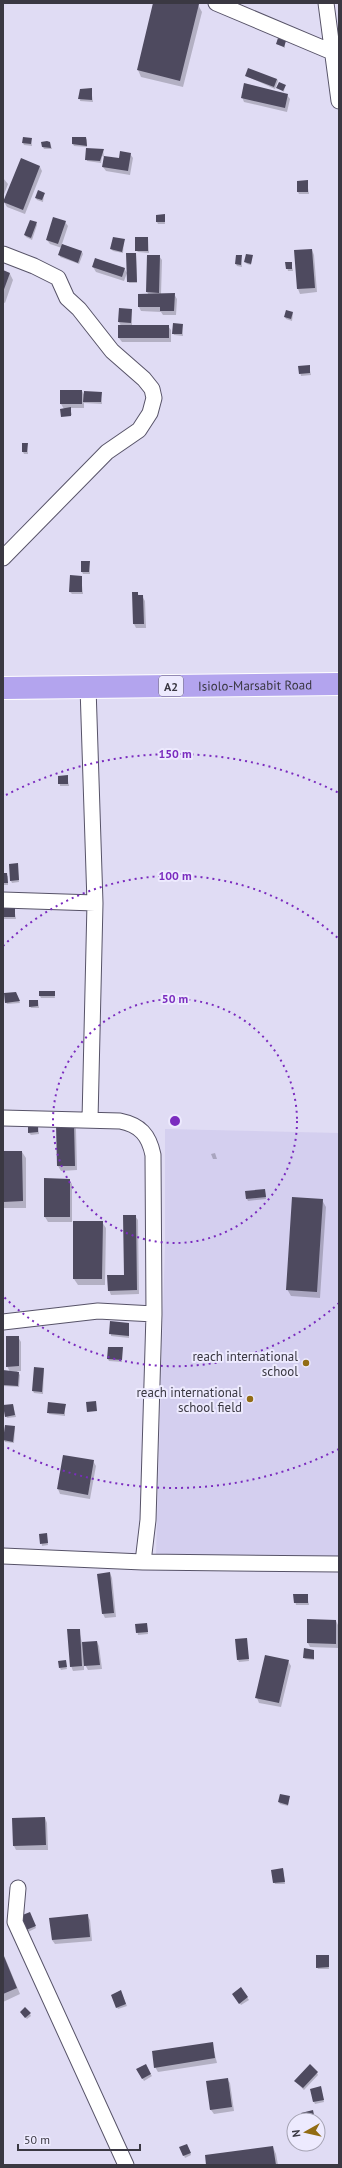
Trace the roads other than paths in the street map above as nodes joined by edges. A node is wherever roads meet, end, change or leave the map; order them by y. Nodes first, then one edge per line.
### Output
1 (216, 3) edge
2 (326, 3) edge
3 (332, 52) junction
4 (339, 101) edge
5 (3, 254) edge
6 (3, 558) edge
7 (339, 670) edge
8 (301, 684) junction
9 (339, 684) edge
10 (3, 688) edge
11 (88, 688) junction
12 (3, 900) edge
13 (95, 903) junction
14 (3, 1118) edge
15 (90, 1120) junction
16 (154, 1314) junction
17 (3, 1322) edge
18 (3, 1556) edge
19 (143, 1562) junction
20 (339, 1564) edge
21 (18, 1888) dead end
22 (126, 2165) edge

1 - 3 street
2 - 3 street
3 - 4 street
5 - 6 street
7 - 8 highway
8 - 9 highway, Isiolo-Marsabit Road / A2
8 - 11 highway, Isiolo-Marsabit Road / A2
10 - 11 highway, Isiolo-Marsabit Road / A2
11 - 13 street
12 - 13 street
13 - 15 street
14 - 15 street
15 - 16 street
16 - 17 street
16 - 19 street
18 - 19 street
19 - 20 street
21 - 22 street

